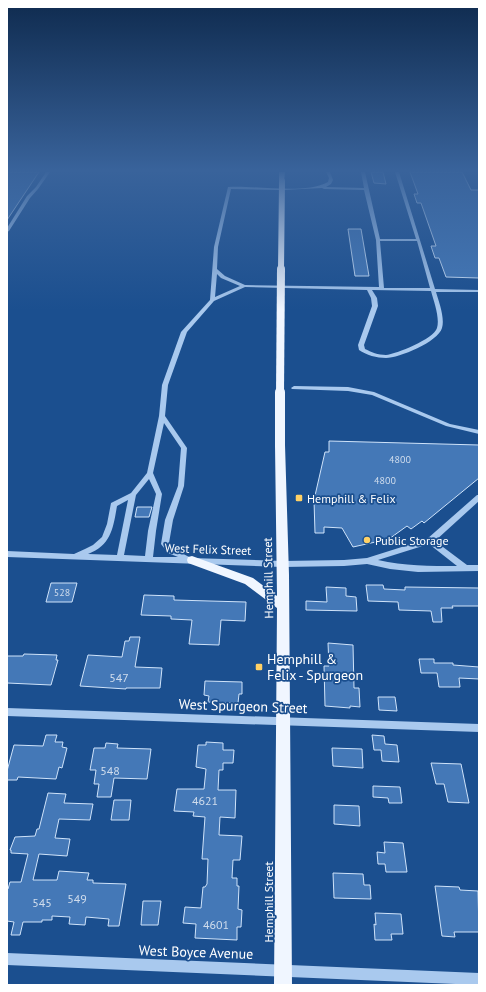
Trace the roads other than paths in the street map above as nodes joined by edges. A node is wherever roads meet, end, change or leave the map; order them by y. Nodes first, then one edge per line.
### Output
1 (15, 218) edge
2 (222, 218) edge
3 (282, 218) edge
4 (373, 218) edge
5 (411, 218) edge
6 (7, 231) edge
7 (378, 240) junction
8 (418, 240) junction
9 (215, 268) junction
10 (244, 286) junction
11 (370, 289) junction
12 (382, 289) junction
13 (433, 290) junction
14 (479, 291) edge
15 (212, 300) junction
16 (294, 388) dead end
17 (162, 416) junction
18 (479, 432) edge
19 (150, 473) junction
20 (133, 495) junction
21 (479, 497) edge
22 (430, 541) junction
23 (7, 554) edge
24 (73, 556) junction
25 (120, 558) junction
26 (149, 558) junction
27 (192, 560) junction
28 (367, 561) junction
29 (283, 564) junction
30 (464, 567) junction
31 (479, 568) edge
32 (283, 606) junction
33 (7, 712) edge
34 (283, 721) junction
35 (479, 728) edge
36 (7, 959) edge
37 (283, 970) junction
38 (479, 979) edge
39 (283, 985) edge

1 - 6 street
2 - 9 street
3 - 29 main road, Hemphill Street, bridge
4 - 7 street
5 - 8 street
7 - 8 street
7 - 12 street
8 - 13 street
9 - 10 street
9 - 15 street
10 - 11 street
10 - 15 street
11 - 12 street
11 - 13 street
12 - 13 street
13 - 14 street
15 - 17 street
16 - 18 street
17 - 19 street
17 - 27 street
19 - 20 street
19 - 26 street
20 - 24 street
20 - 25 street
21 - 22 street
22 - 28 street
22 - 30 street
23 - 24 street, West Felix Street
24 - 25 street, West Felix Street
25 - 26 street, West Felix Street
26 - 27 street, West Felix Street
27 - 29 street, West Felix Street
27 - 32 main road
28 - 29 street, West Felix Street
28 - 30 street, West Felix Street
29 - 32 main road, Hemphill Street
30 - 31 street, West Felix Street
32 - 34 main road, Hemphill Street
33 - 34 street, West Spurgeon Street
34 - 35 street, West Spurgeon Street
34 - 37 main road, Hemphill Street
36 - 37 street, West Boyce Avenue
37 - 38 street, West Boyce Avenue
37 - 39 main road, Hemphill Street

